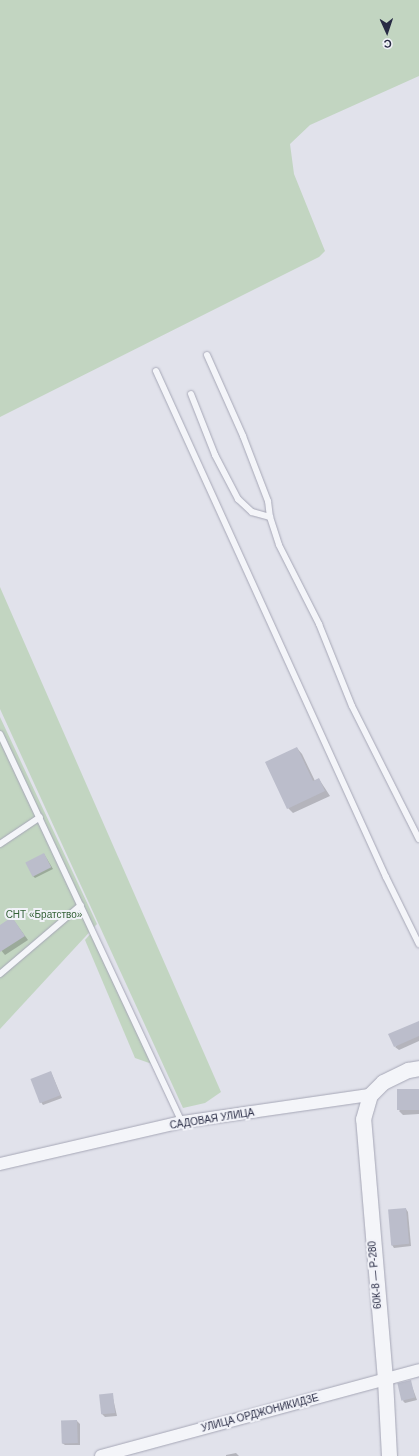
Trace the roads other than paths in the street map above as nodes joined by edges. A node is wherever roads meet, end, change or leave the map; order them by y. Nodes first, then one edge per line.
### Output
1 (207, 356) dead end
2 (156, 371) dead end
3 (191, 394) dead end
4 (270, 517) junction
5 (0, 734) edge
6 (40, 817) junction
7 (419, 839) edge
8 (0, 844) edge
9 (82, 905) junction
10 (419, 944) edge
11 (0, 974) edge
12 (419, 1068) edge
13 (370, 1095) junction
14 (182, 1122) junction
15 (0, 1164) edge
16 (419, 1370) edge
17 (385, 1379) junction
18 (101, 1456) edge
19 (389, 1456) edge

1 - 4 lane
2 - 10 lane
3 - 4 lane
4 - 7 lane
5 - 6 lane
6 - 8 lane
6 - 9 lane
9 - 11 lane
9 - 14 lane
12 - 13 street
13 - 14 street, САДОВАЯ УЛИЦА
13 - 17 street, 60К-8 — Р-280
14 - 15 street, САДОВАЯ УЛИЦА
16 - 17 street, УЛИЦА ОРДЖОНИКИДЗЕ
17 - 18 street, УЛИЦА ОРДЖОНИКИДЗЕ
17 - 19 street, 60К-8 — Р-280

